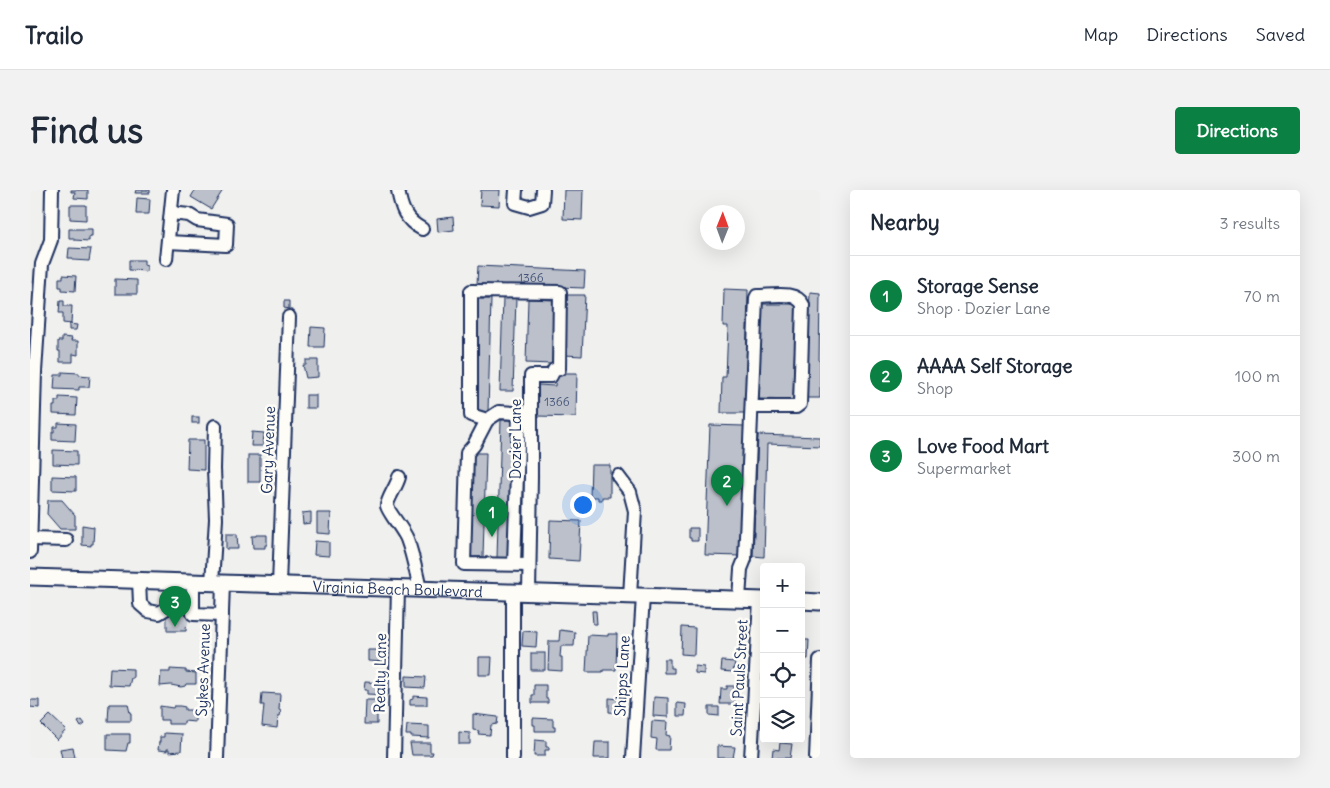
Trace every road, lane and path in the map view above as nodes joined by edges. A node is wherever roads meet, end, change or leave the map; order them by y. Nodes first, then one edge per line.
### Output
1 (52, 190) edge
2 (173, 190) edge
3 (398, 190) edge
4 (543, 190) edge
5 (515, 196) edge
6 (171, 213) junction
7 (422, 229) dead end
8 (168, 242) junction
9 (166, 259) dead end
10 (288, 317) dead end
11 (33, 372) edge
12 (752, 407) junction
13 (525, 414) junction
14 (487, 420) junction
15 (215, 426) dead end
16 (618, 476) dead end
17 (399, 477) dead end
18 (30, 539) edge
19 (66, 540) dead end
20 (30, 552) edge
21 (514, 564) junction
22 (530, 565) junction
23 (30, 577) edge
24 (139, 580) junction
25 (193, 582) junction
26 (217, 583) junction
27 (279, 585) junction
28 (398, 588) junction
29 (420, 589) junction
30 (513, 592) junction
31 (529, 593) junction
32 (637, 596) junction
33 (739, 599) junction
34 (760, 600) edge
35 (805, 601) edge
36 (820, 602) edge
37 (761, 608) edge
38 (164, 613) tunnel mouth
39 (222, 615) junction
40 (820, 660) edge
41 (216, 758) edge
42 (394, 758) edge
43 (512, 758) edge
44 (633, 758) edge
45 (751, 758) edge
46 (816, 758) edge

1 - 11 street
2 - 6 street
3 - 7 street
4 - 5 street
6 - 8 street
6 - 8 street
8 - 9 street
10 - 27 street, Gary Avenue
11 - 18 street
12 - 12 street
12 - 33 street
13 - 14 street
13 - 14 street, Dozier Lane
13 - 21 street
13 - 22 street, Dozier Lane
14 - 21 street
15 - 26 street, Sykes Avenue
16 - 32 street, Shipps Lane
17 - 29 street
18 - 19 street
18 - 20 street
21 - 22 street
22 - 31 street, Dozier Lane
23 - 24 main road, Virginia Beach Boulevard
24 - 25 main road, Virginia Beach Boulevard
24 - 38 street
25 - 26 main road, Virginia Beach Boulevard
25 - 39 street
26 - 27 main road, Virginia Beach Boulevard
26 - 39 street, Sykes Avenue
27 - 28 main road, Virginia Beach Boulevard
28 - 29 main road, Virginia Beach Boulevard
28 - 42 street, Realty Lane
29 - 30 main road, Virginia Beach Boulevard
30 - 31 main road, Virginia Beach Boulevard
30 - 43 street
31 - 32 main road, Virginia Beach Boulevard
32 - 33 main road, Virginia Beach Boulevard
32 - 44 street, Shipps Lane
33 - 34 main road, Virginia Beach Boulevard
35 - 36 main road
37 - 45 street, Saint Pauls Street
39 - 41 street, Sykes Avenue
40 - 46 street

